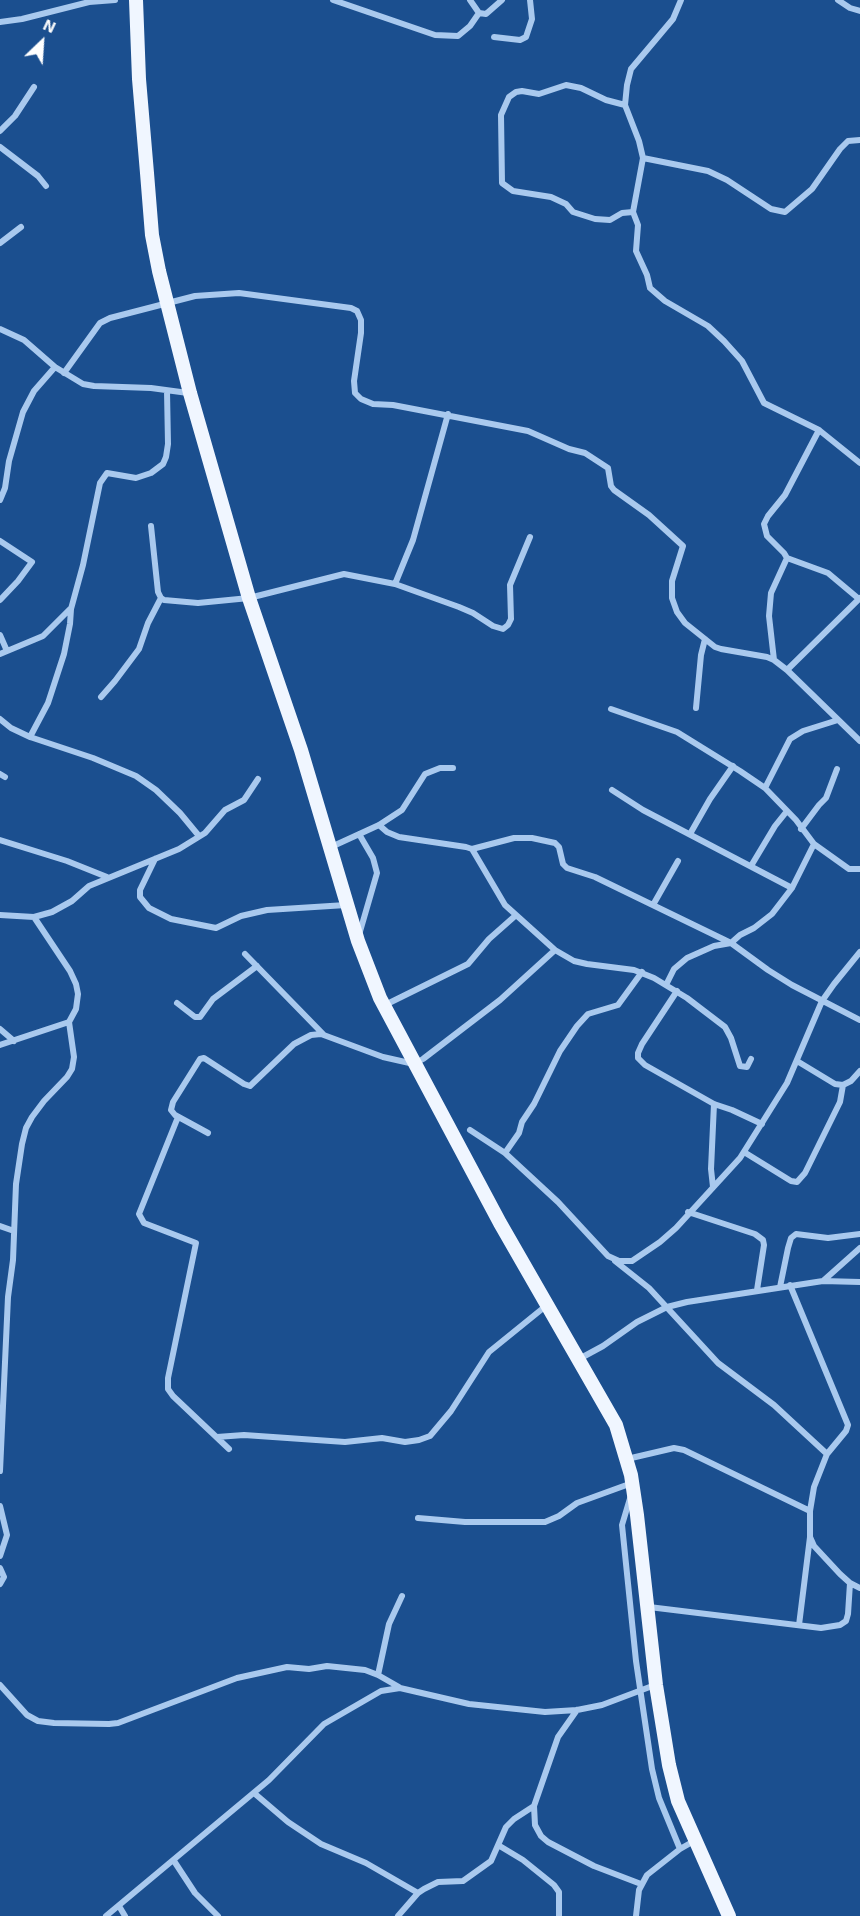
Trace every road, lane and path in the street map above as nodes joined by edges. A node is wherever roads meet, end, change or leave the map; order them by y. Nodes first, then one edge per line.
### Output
1 (114, 0) edge
2 (136, 0) edge
3 (333, 0) edge
4 (470, 0) edge
5 (502, 0) edge
6 (530, 0) edge
7 (681, 0) edge
8 (838, 0) edge
9 (860, 11) edge
10 (478, 13) junction
11 (0, 22) edge
12 (494, 37) dead end
13 (34, 87) dead end
14 (626, 105) junction
15 (0, 131) edge
16 (860, 140) edge
17 (0, 147) edge
18 (643, 158) junction
19 (46, 186) dead end
20 (633, 212) junction
21 (21, 226) dead end
22 (0, 243) edge
23 (166, 305) junction
24 (0, 329) edge
25 (55, 367) junction
26 (64, 373) junction
27 (167, 391) junction
28 (190, 393) junction
29 (448, 414) junction
30 (819, 430) junction
31 (860, 463) edge
32 (0, 501) edge
33 (151, 526) dead end
34 (530, 537) dead end
35 (0, 540) edge
36 (787, 558) junction
37 (395, 584) junction
38 (161, 598) junction
39 (249, 598) junction
40 (860, 598) edge
41 (0, 600) edge
42 (71, 609) junction
43 (0, 635) edge
44 (705, 639) junction
45 (7, 651) junction
46 (0, 654) edge
47 (774, 660) junction
48 (787, 670) junction
49 (100, 697) dead end
50 (696, 708) dead end
51 (611, 709) dead end
52 (0, 719) edge
53 (838, 720) junction
54 (30, 737) junction
55 (860, 741) edge
56 (733, 766) junction
57 (453, 768) dead end
58 (837, 769) dead end
59 (258, 779) dead end
60 (765, 789) junction
61 (612, 790) dead end
62 (787, 811) junction
63 (379, 825) junction
64 (801, 829) junction
65 (359, 834) junction
66 (690, 834) junction
67 (199, 836) junction
68 (0, 840) edge
69 (814, 844) junction
70 (331, 847) junction
71 (472, 849) junction
72 (156, 858) junction
73 (678, 861) dead end
74 (751, 866) junction
75 (860, 869) edge
76 (107, 877) junction
77 (792, 888) junction
78 (347, 905) junction
79 (653, 905) junction
80 (0, 915) edge
81 (515, 915) junction
82 (34, 917) junction
83 (358, 941) junction
84 (731, 943) junction
85 (555, 950) junction
86 (860, 952) edge
87 (245, 954) dead end
88 (257, 966) junction
89 (642, 972) junction
90 (666, 985) junction
91 (677, 991) junction
92 (822, 1001) junction
93 (177, 1003) dead end
94 (384, 1006) junction
95 (860, 1020) edge
96 (69, 1022) junction
97 (0, 1029) edge
98 (325, 1035) junction
99 (14, 1041) junction
100 (0, 1045) edge
101 (751, 1059) dead end
102 (797, 1061) junction
103 (414, 1064) junction
104 (860, 1071) edge
105 (843, 1085) junction
106 (714, 1104) junction
107 (178, 1117) junction
108 (762, 1124) junction
109 (470, 1130) dead end
110 (208, 1133) dead end
111 (744, 1152) junction
112 (505, 1153) junction
113 (713, 1187) junction
114 (688, 1212) junction
115 (0, 1226) edge
116 (14, 1231) junction
117 (860, 1234) edge
118 (860, 1248) edge
119 (612, 1259) junction
120 (823, 1281) junction
121 (860, 1282) edge
122 (790, 1286) junction
123 (780, 1287) junction
124 (757, 1290) junction
125 (547, 1305) junction
126 (667, 1307) junction
127 (579, 1359) junction
128 (217, 1437) junction
129 (229, 1449) dead end
130 (827, 1454) junction
131 (627, 1459) junction
132 (0, 1471) edge
133 (632, 1486) junction
134 (0, 1506) edge
135 (810, 1510) junction
136 (418, 1518) dead end
137 (810, 1537) junction
138 (0, 1556) edge
139 (0, 1568) edge
140 (850, 1583) junction
141 (0, 1584) edge
142 (860, 1588) edge
143 (402, 1596) dead end
144 (648, 1607) junction
145 (799, 1625) junction
146 (378, 1675) junction
147 (0, 1685) edge
148 (656, 1685) junction
149 (400, 1688) junction
150 (640, 1691) junction
151 (577, 1710) junction
152 (254, 1793) junction
153 (534, 1806) junction
154 (695, 1841) junction
155 (498, 1845) junction
156 (680, 1849) junction
157 (174, 1861) junction
158 (641, 1884) junction
159 (418, 1893) junction
160 (119, 1906) junction
161 (106, 1916) edge
162 (125, 1916) edge
163 (218, 1916) edge
164 (398, 1916) edge
165 (559, 1916) edge
166 (636, 1916) edge
167 (729, 1916) edge

1 - 11 street
2 - 23 main road
3 - 10 street
4 - 10 street
5 - 10 street
6 - 12 street
7 - 14 street
8 - 9 street
13 - 15 street
14 - 18 street
14 - 20 street
16 - 18 street
17 - 19 street
18 - 20 street
20 - 30 street
21 - 22 street
23 - 26 street
23 - 28 main road
23 - 29 street
24 - 25 street
25 - 26 street
25 - 32 street
26 - 27 street
27 - 28 street
27 - 42 street
28 - 39 main road
29 - 37 street
29 - 44 street
30 - 31 street
30 - 36 street
33 - 38 street
34 - 37 street
35 - 41 street
36 - 40 street
36 - 47 street
37 - 39 street
38 - 39 street
38 - 49 street
39 - 70 main road
40 - 48 street
42 - 45 street
42 - 54 street
43 - 45 street
44 - 47 street
44 - 50 street
45 - 46 street
47 - 48 street
48 - 53 street
51 - 56 street
52 - 54 street
53 - 55 street
53 - 60 street
54 - 67 street
56 - 60 street
56 - 66 street
57 - 63 street
58 - 64 street
59 - 67 street
60 - 62 street
61 - 66 street
62 - 64 street
62 - 74 street
63 - 65 street
63 - 71 street
64 - 69 street
65 - 70 street
65 - 83 street
66 - 74 street
67 - 72 street
68 - 76 street
69 - 75 street
69 - 77 street
70 - 78 main road
71 - 79 street
71 - 81 street
72 - 76 street
72 - 78 street
73 - 79 street
74 - 77 street
76 - 82 street
77 - 84 street
78 - 83 main road
79 - 84 street
80 - 82 street
81 - 85 street
81 - 94 street
82 - 96 street
83 - 94 main road
84 - 90 street
84 - 92 street
85 - 89 street
85 - 103 street
86 - 92 street
87 - 88 street
88 - 93 street
88 - 98 street
89 - 90 street
89 - 112 street
90 - 91 street
91 - 101 street
91 - 106 street
92 - 95 street
92 - 102 street
94 - 103 main road
96 - 99 street
96 - 116 street
97 - 99 street
98 - 103 street
98 - 107 street
99 - 100 street
102 - 105 street
102 - 108 street
103 - 125 main road
104 - 105 street
105 - 111 street
106 - 108 street
106 - 113 street
107 - 110 street
107 - 128 street
108 - 111 street
109 - 112 street
111 - 113 street
112 - 119 street
113 - 114 street
114 - 119 street
114 - 124 street
115 - 116 street
116 - 132 street
117 - 123 street
118 - 120 street
119 - 126 street
120 - 121 street
120 - 122 street
122 - 123 street
122 - 130 street
123 - 124 street
124 - 126 street
125 - 127 main road
125 - 128 street
126 - 127 street
126 - 130 street
127 - 131 main road
128 - 129 street
130 - 135 street
131 - 133 main road
131 - 135 street
133 - 136 street
133 - 144 main road
133 - 150 street
134 - 138 street
135 - 137 street
137 - 140 street
137 - 145 street
139 - 141 street
140 - 142 street
140 - 145 street
143 - 146 street
144 - 145 street
144 - 148 main road
146 - 147 street
146 - 149 street
148 - 150 street
148 - 154 main road
149 - 151 street
149 - 152 street
150 - 151 street
150 - 156 street
151 - 153 street
152 - 157 street
152 - 159 street
153 - 155 street
153 - 158 street
154 - 156 street
154 - 167 main road
155 - 159 street
155 - 165 street
156 - 158 street
157 - 160 street
157 - 163 street
158 - 166 street
159 - 164 street
160 - 161 street
160 - 162 street

